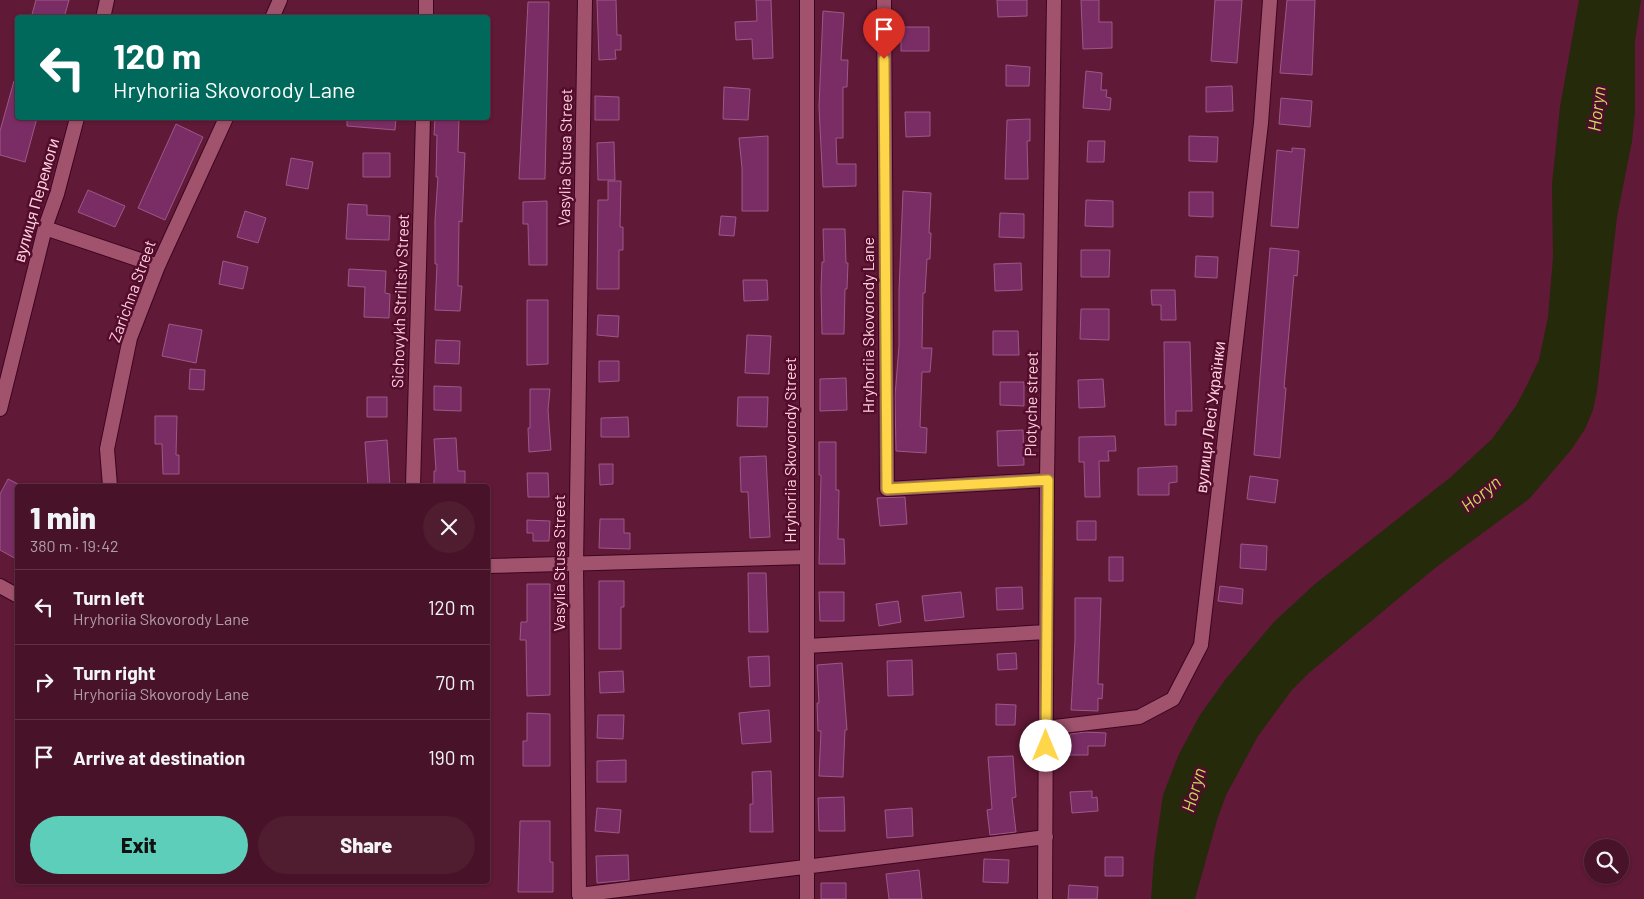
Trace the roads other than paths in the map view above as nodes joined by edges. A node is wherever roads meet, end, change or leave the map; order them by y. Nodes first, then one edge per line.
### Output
1 (108, 0) edge
2 (280, 0) edge
3 (426, 0) edge
4 (585, 0) edge
5 (807, 0) edge
6 (884, 0) edge
7 (1054, 0) edge
8 (1270, 0) edge
9 (104, 15) edge
10 (273, 15) edge
11 (426, 15) edge
12 (76, 120) edge
13 (225, 120) edge
14 (423, 120) edge
15 (45, 228) junction
16 (158, 266) junction
17 (0, 408) edge
18 (1048, 480) junction
19 (110, 484) edge
20 (413, 484) edge
21 (807, 558) junction
22 (576, 564) junction
23 (490, 566) edge
24 (0, 586) edge
25 (15, 594) edge
26 (1046, 632) junction
27 (807, 646) junction
28 (1046, 728) junction
29 (1046, 837) junction
30 (807, 867) junction
31 (641, 893) edge
32 (807, 899) edge
33 (1045, 899) edge

1 - 9 street
2 - 10 street
3 - 11 street
4 - 22 street, Vasylia Stusa Street
5 - 21 street, Hryhoriia Skovorody Street
6 - 18 street, Hryhoriia Skovorody Lane
7 - 18 street, Plotyche street
8 - 28 street, вулиця Лесі Українки
12 - 15 street, вулиця Перемоги
13 - 16 street, Zarichna Street
14 - 20 street, Sichovykh Striltsiv Street
15 - 16 street
15 - 17 street, вулиця Перемоги
16 - 19 street, Zarichna Street
18 - 26 street, Plotyche street
21 - 22 street
21 - 27 street, Hryhoriia Skovorody Street
22 - 23 street
22 - 31 street, Vasylia Stusa Street
24 - 25 street
26 - 27 street
26 - 28 street, Plotyche street
27 - 30 street, Hryhoriia Skovorody Street
28 - 29 street, Plotyche street
29 - 30 street, Vasylia Stusa Street
29 - 33 street, Plotyche street
30 - 31 street, Vasylia Stusa Street
30 - 32 street, Hryhoriia Skovorody Street

